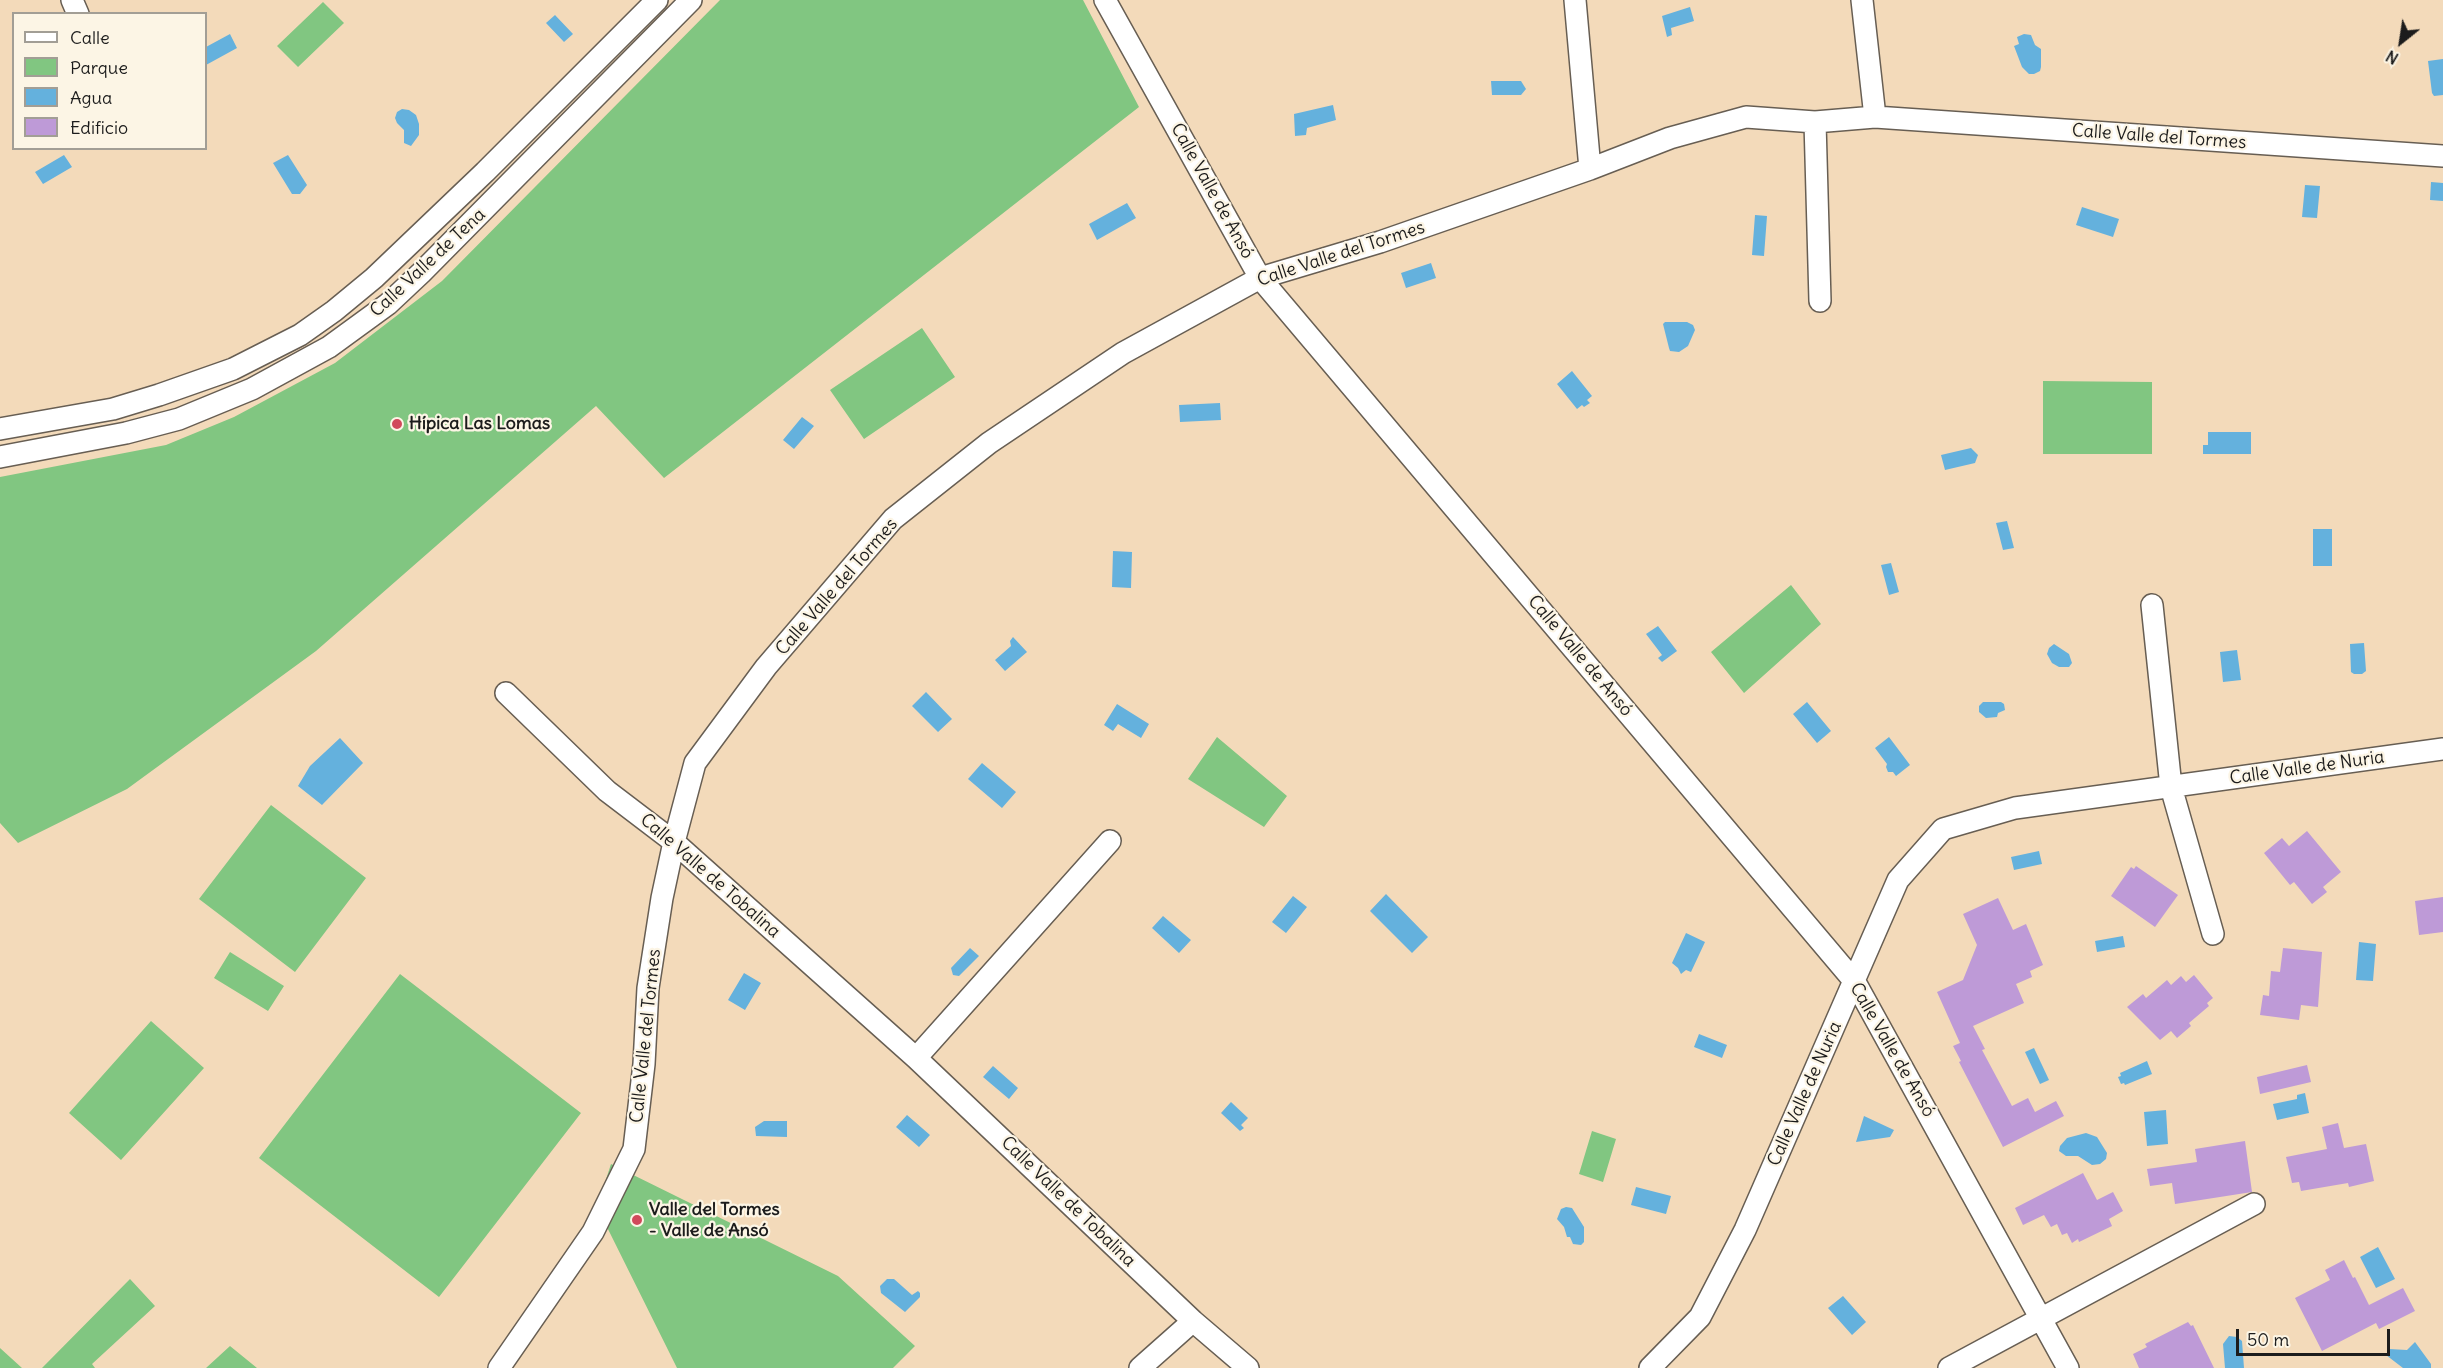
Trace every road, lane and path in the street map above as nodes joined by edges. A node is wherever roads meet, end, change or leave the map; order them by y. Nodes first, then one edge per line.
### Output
1 (657, 0) edge
2 (691, 0) edge
3 (1104, 0) edge
4 (1575, 0) edge
5 (1862, 0) edge
6 (1875, 117) junction
7 (1815, 122) junction
8 (2443, 156) edge
9 (1590, 169) junction
10 (1260, 278) junction
11 (1820, 301) dead end
12 (0, 429) edge
13 (0, 457) edge
14 (2152, 605) dead end
15 (506, 693) dead end
16 (2443, 749) edge
17 (2171, 787) junction
18 (1110, 841) dead end
19 (674, 842) junction
20 (2213, 934) dead end
21 (1855, 982) junction
22 (916, 1058) junction
23 (2254, 1204) dead end
24 (2043, 1320) junction
25 (1193, 1321) junction
26 (499, 1368) edge
27 (1140, 1368) edge
28 (1248, 1368) edge
29 (1650, 1368) edge
30 (1950, 1368) edge
31 (2068, 1368) edge

1 - 12 street, Calle Valle de Tena
2 - 13 street, Calle Valle de Tena
3 - 10 street, Calle Valle de Ansó
4 - 9 street
5 - 6 street
6 - 7 street, Calle Valle del Tormes
6 - 8 street, Calle Valle del Tormes
7 - 9 street, Calle Valle del Tormes
7 - 11 street
9 - 10 street, Calle Valle del Tormes
10 - 19 street, Calle Valle del Tormes
10 - 21 street, Calle Valle de Ansó
14 - 17 street
15 - 19 street, Calle Valle de Tobalina
16 - 17 street, Calle Valle de Nuria
17 - 20 street
17 - 21 street, Calle Valle de Nuria
18 - 22 street
19 - 22 street, Calle Valle de Tobalina
19 - 26 street, Calle Valle del Tormes
21 - 24 street, Calle Valle de Ansó
21 - 29 street, Calle Valle de Nuria
22 - 25 street, Calle Valle de Tobalina
23 - 24 street
24 - 30 street
24 - 31 street, Calle Valle de Ansó
25 - 27 street
25 - 28 street, Calle Valle de Tobalina

